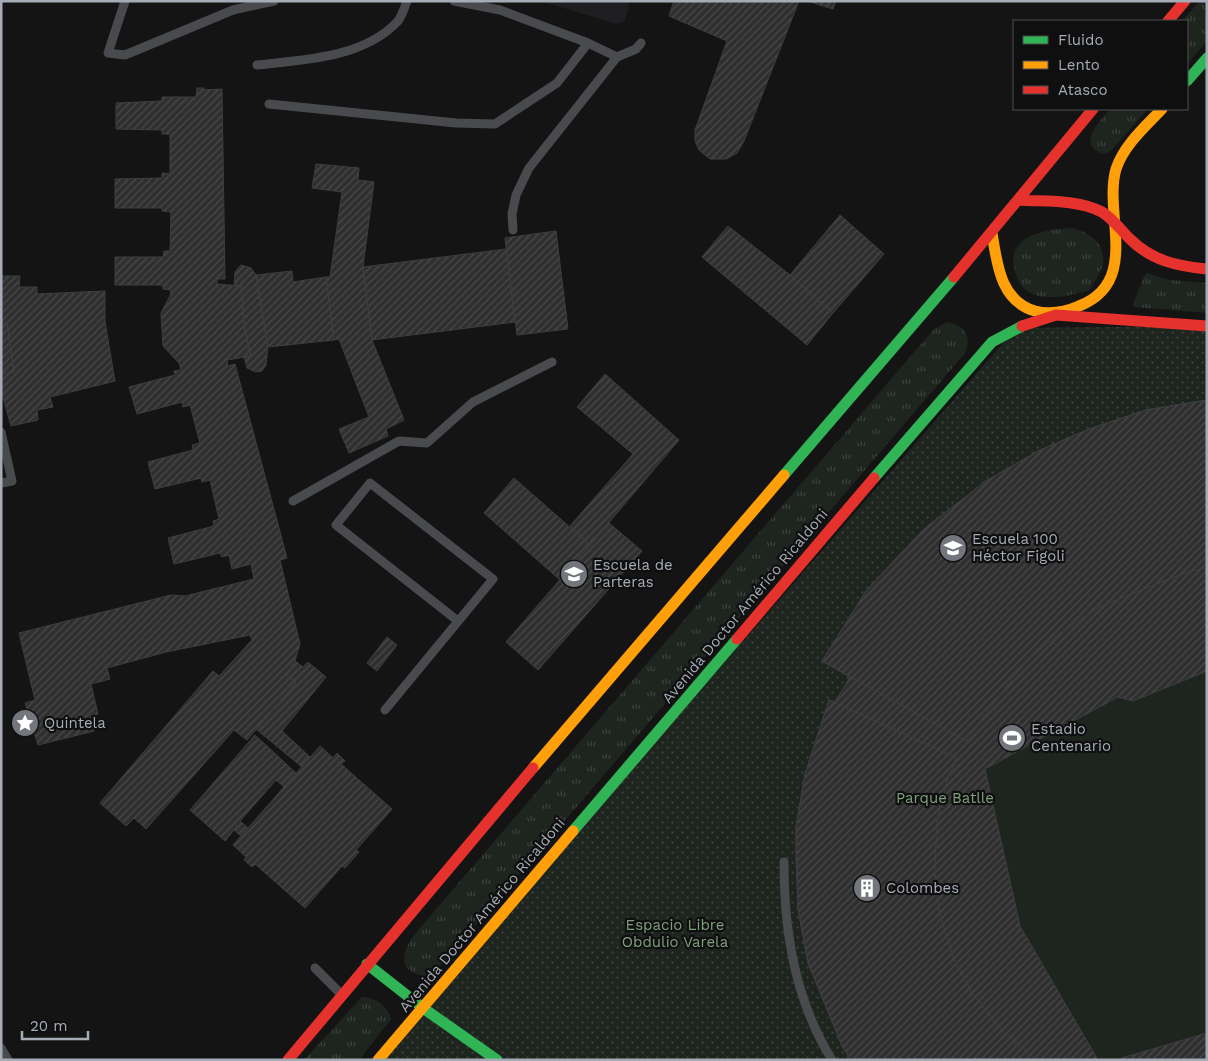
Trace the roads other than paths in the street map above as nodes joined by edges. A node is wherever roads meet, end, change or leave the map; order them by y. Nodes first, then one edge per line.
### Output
1 (125, 1) edge
2 (274, 1) edge
3 (407, 1) edge
4 (454, 1) edge
5 (1185, 1) edge
6 (1169, 20) edge
7 (588, 43) junction
8 (641, 43) dead end
9 (617, 57) junction
10 (1207, 58) edge
11 (257, 65) dead end
12 (1188, 80) edge
13 (269, 104) dead end
14 (1092, 110) edge
15 (1161, 110) edge
16 (1018, 200) junction
17 (1118, 224) junction
18 (513, 230) dead end
19 (992, 233) junction
20 (1207, 269) edge
21 (1056, 315) junction
22 (1207, 326) edge
23 (552, 362) dead end
24 (1, 432) edge
25 (1, 483) edge
26 (293, 501) dead end
27 (458, 621) junction
28 (385, 710) dead end
29 (784, 862) dead end
30 (367, 964) junction
31 (315, 968) dead end
32 (342, 995) junction
33 (423, 1008) junction
34 (1, 1048) edge
35 (830, 1059) edge
36 (8, 1060) edge
37 (288, 1060) edge
38 (378, 1060) edge
39 (497, 1060) edge

1 - 2 lane
3 - 11 lane
4 - 7 lane
5 - 6 street
7 - 9 lane
7 - 13 lane
8 - 9 lane
9 - 18 lane
10 - 12 street
14 - 16 street
15 - 17 street
16 - 17 street
16 - 19 street
17 - 20 street
17 - 21 street
19 - 21 street
19 - 30 street
21 - 22 street, Avenida Doctor Américo Ricaldoni
21 - 33 street, Avenida Doctor Américo Ricaldoni
23 - 26 lane
24 - 25 lane
27 - 27 lane
27 - 28 lane
29 - 35 lane
30 - 32 street
30 - 33 street
31 - 32 lane
32 - 37 street
33 - 38 street, Avenida Doctor Américo Ricaldoni
33 - 39 street
34 - 36 lane

